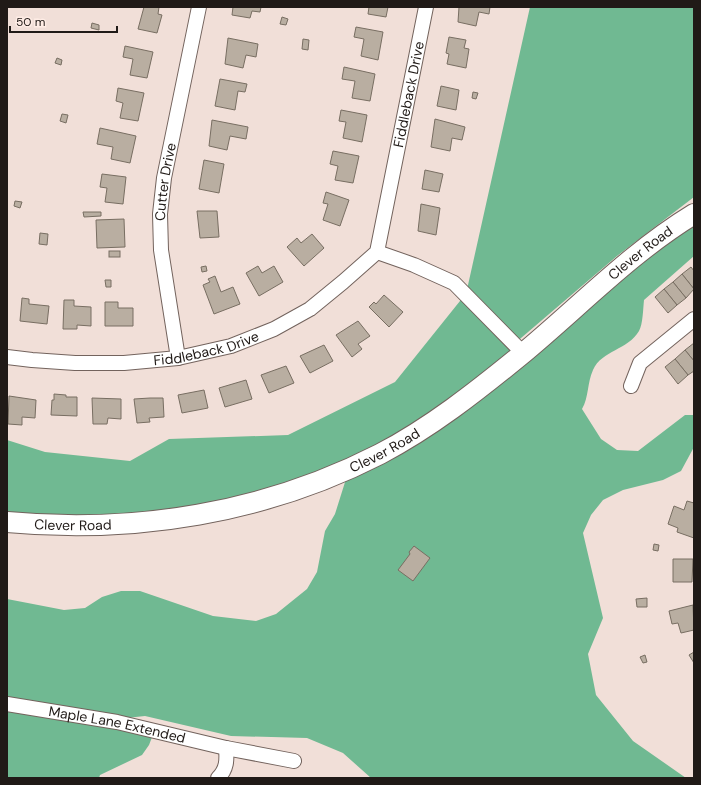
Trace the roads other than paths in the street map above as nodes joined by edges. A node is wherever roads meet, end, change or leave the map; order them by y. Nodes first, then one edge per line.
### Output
1 (199, 7) edge
2 (426, 7) edge
3 (694, 214) edge
4 (377, 252) junction
5 (694, 319) edge
6 (522, 353) junction
7 (7, 357) edge
8 (178, 358) junction
9 (632, 386) dead end
10 (7, 522) edge
11 (7, 704) edge
12 (226, 748) junction
13 (294, 762) dead end
14 (218, 778) edge

1 - 8 street, Cutter Drive
2 - 4 street, Fiddleback Drive
3 - 6 street, Clever Road
4 - 6 street
4 - 8 street, Fiddleback Drive
5 - 9 street
6 - 10 street, Clever Road
7 - 8 street, Fiddleback Drive
11 - 12 street, Maple Lane Extended
12 - 13 street, Maple Lane Extended
12 - 14 street

